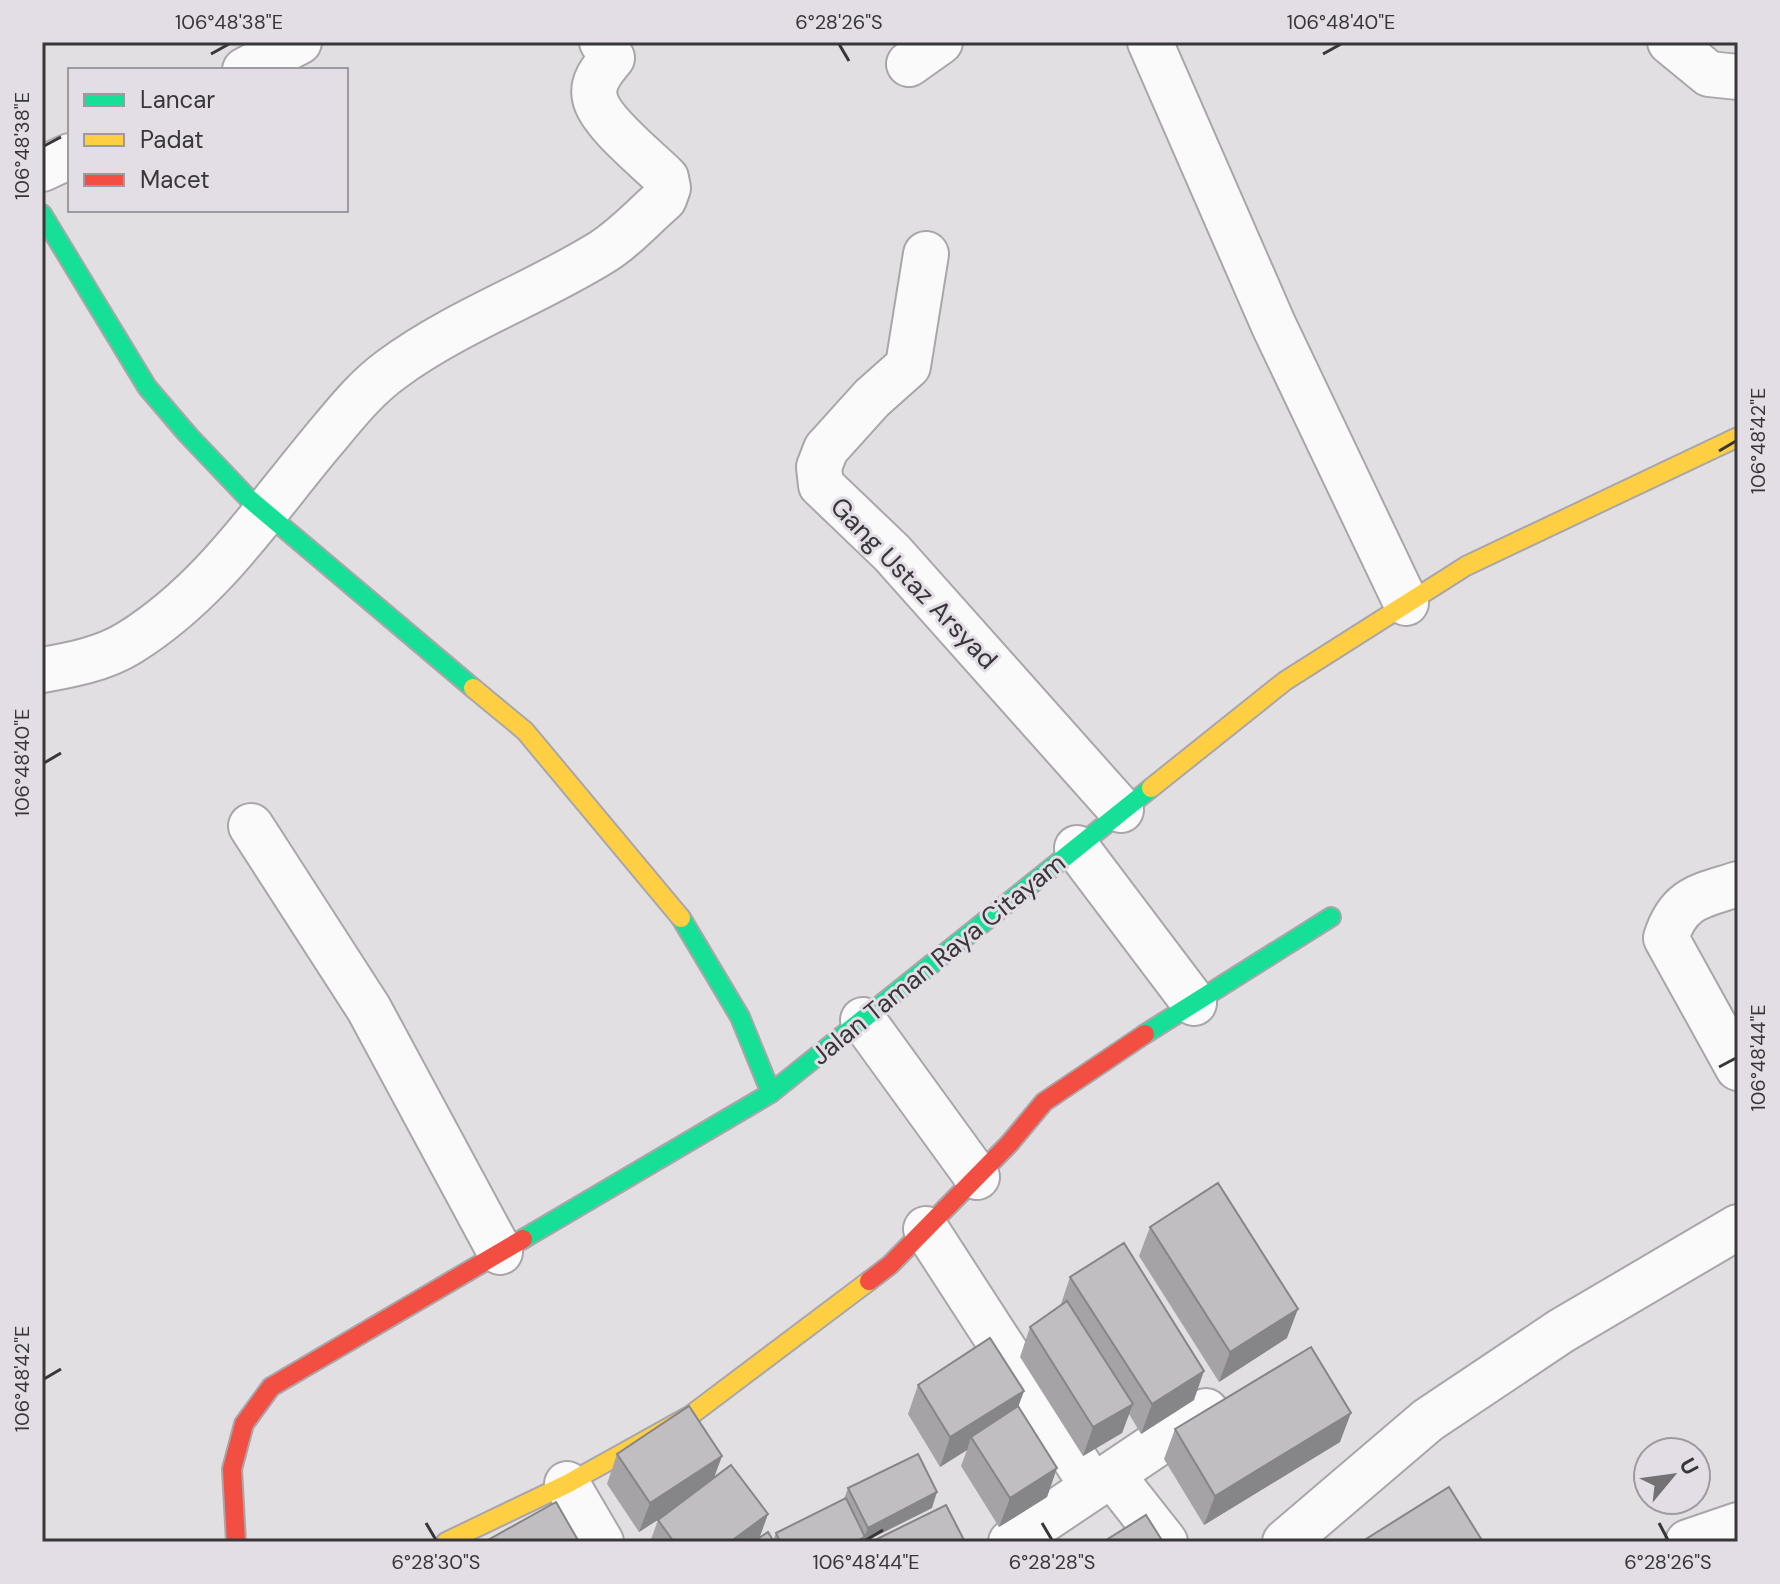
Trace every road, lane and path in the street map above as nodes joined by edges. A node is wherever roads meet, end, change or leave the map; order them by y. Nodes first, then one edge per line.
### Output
1 (299, 42) edge
2 (602, 42) edge
3 (1150, 42) edge
4 (1670, 42) edge
5 (249, 68) edge
6 (1738, 77) edge
7 (68, 157) edge
8 (42, 169) edge
9 (42, 214) edge
10 (926, 254) dead end
11 (1738, 437) edge
12 (264, 512) junction
13 (1406, 603) junction
14 (42, 670) edge
15 (1121, 810) junction
16 (251, 826) dead end
17 (1077, 848) junction
18 (1738, 884) edge
19 (1331, 917) dead end
20 (1194, 1003) junction
21 (863, 1020) junction
22 (1738, 1068) edge
23 (771, 1093) junction
24 (977, 1177) junction
25 (1738, 1227) edge
26 (926, 1229) junction
27 (500, 1252) junction
28 (1206, 1411) edge
29 (1103, 1481) junction
30 (567, 1484) junction
31 (1738, 1525) edge
32 (236, 1542) edge
33 (446, 1542) edge
34 (601, 1542) edge
35 (1011, 1542) edge
36 (1165, 1542) edge
37 (1285, 1542) edge
38 (1688, 1542) edge

1 - 5 street
2 - 12 street
3 - 13 street
4 - 6 street
7 - 8 street
9 - 12 street
10 - 15 street, Gang Ustaz Arsyad
11 - 13 street, Jalan Taman Raya Citayam
12 - 14 street
12 - 23 street
13 - 15 street, Jalan Taman Raya Citayam
15 - 17 street, Jalan Taman Raya Citayam
16 - 27 street
17 - 20 street
17 - 21 street, Jalan Taman Raya Citayam
18 - 22 street
19 - 20 street
20 - 24 street
21 - 23 street, Jalan Taman Raya Citayam
21 - 24 street
23 - 27 street, Jalan Taman Raya Citayam
24 - 26 street
25 - 37 street
26 - 29 street
26 - 30 street
27 - 32 street, Jalan Taman Raya Citayam
28 - 29 street
29 - 35 street
29 - 36 street
30 - 33 street
30 - 34 street
31 - 38 street

